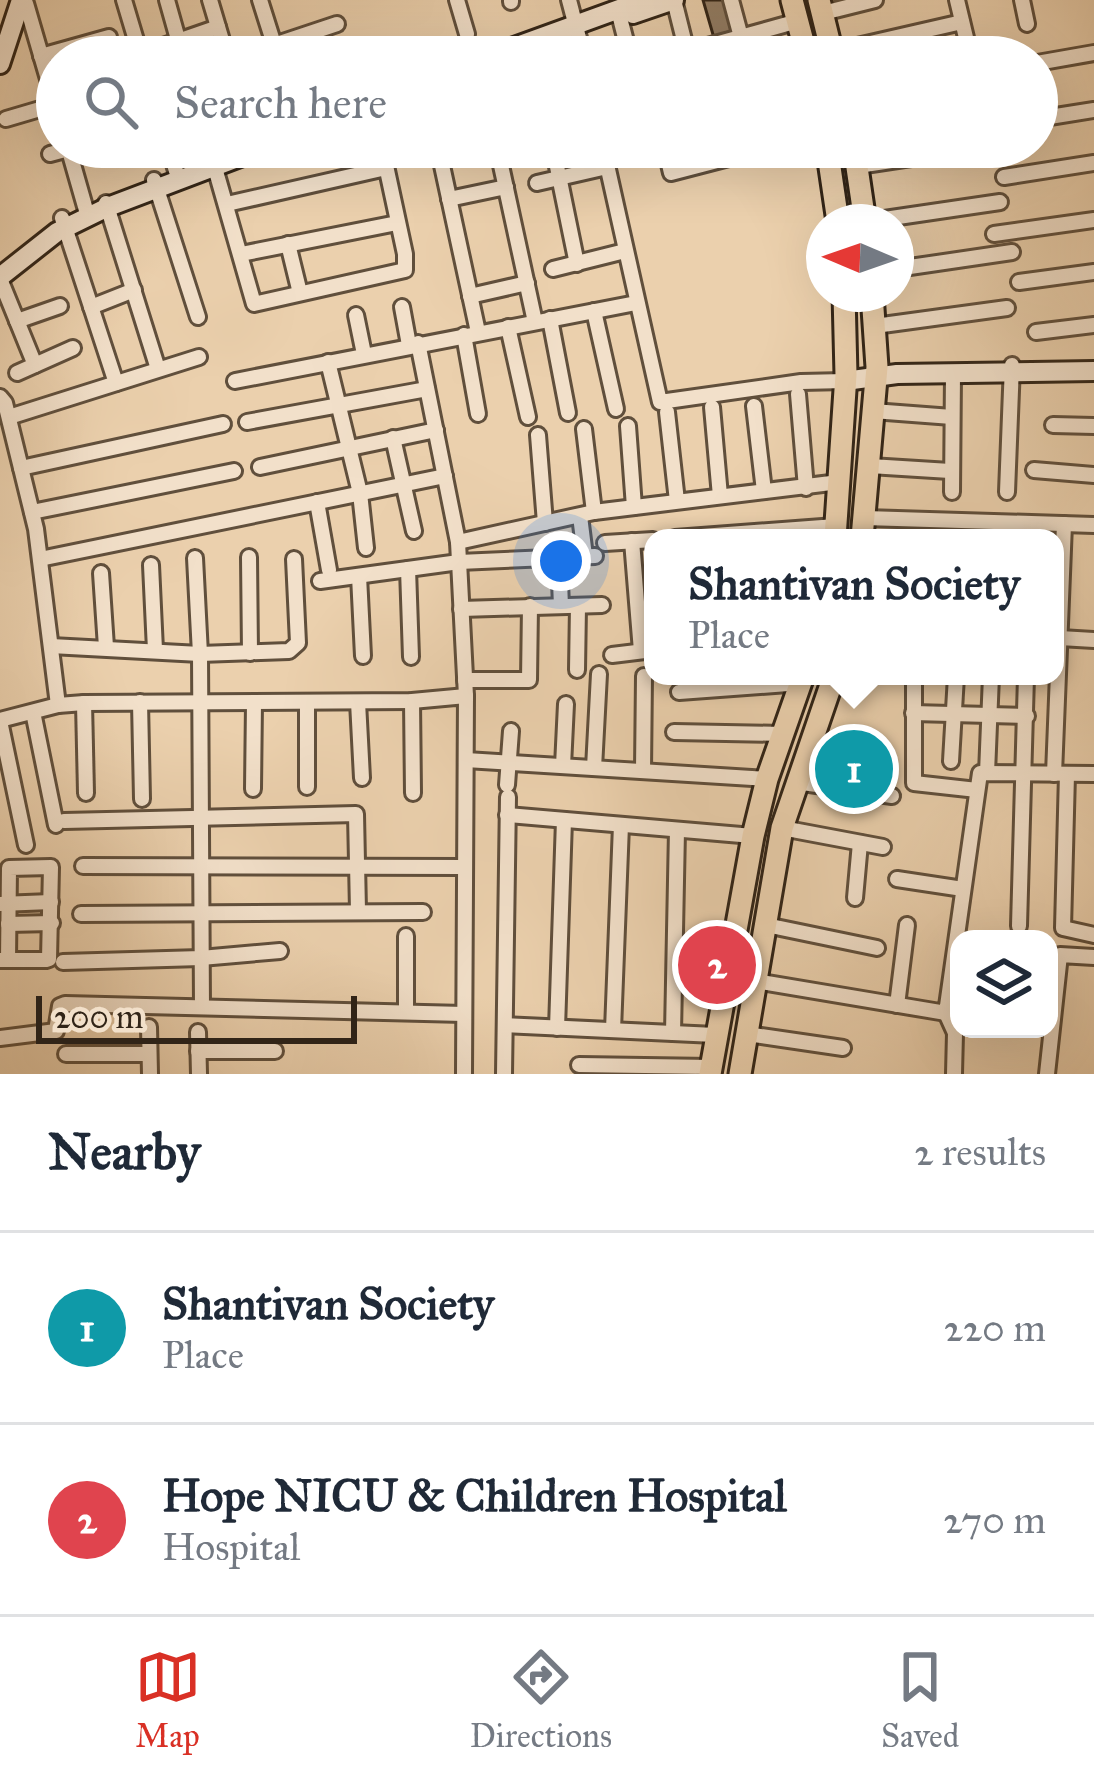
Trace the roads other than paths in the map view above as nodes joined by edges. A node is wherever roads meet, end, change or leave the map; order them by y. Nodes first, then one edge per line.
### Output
1 (23, 0) edge
2 (124, 0) edge
3 (166, 0) edge
4 (210, 0) edge
5 (260, 0) edge
6 (457, 0) edge
7 (569, 0) edge
8 (644, 0) edge
9 (674, 0) edge
10 (730, 0) edge
11 (874, 0) edge
12 (957, 0) edge
13 (1022, 0) edge
14 (822, 11) edge
15 (797, 15) edge
16 (620, 18) junction
17 (962, 22) junction
18 (337, 24) dead end
19 (1027, 24) dead end
20 (218, 27) junction
21 (578, 29) junction
22 (467, 34) dead end
23 (134, 36) edge
24 (177, 36) edge
25 (193, 36) edge
26 (221, 36) edge
27 (271, 36) edge
28 (310, 36) edge
29 (563, 36) edge
30 (580, 36) edge
31 (625, 36) edge
32 (683, 36) edge
33 (739, 36) edge
34 (745, 36) edge
35 (905, 36) edge
36 (966, 36) edge
37 (36, 40) edge
38 (1094, 52) edge
39 (1058, 59) edge
40 (0, 64) edge
41 (1094, 110) edge
42 (36, 111) edge
43 (1058, 116) edge
44 (6, 119) dead end
45 (1094, 163) edge
46 (79, 168) edge
47 (175, 168) edge
48 (184, 168) edge
49 (189, 168) edge
50 (216, 168) edge
51 (386, 168) joint
52 (442, 168) edge
53 (502, 168) edge
54 (558, 168) edge
55 (604, 168) edge
56 (608, 168) edge
57 (670, 168) edge
58 (690, 168) edge
59 (830, 168) edge
60 (858, 168) edge
61 (176, 171) junction
62 (671, 173) junction
63 (1004, 177) dead end
64 (560, 178) junction
65 (655, 178) dead end
66 (537, 183) dead end
67 (156, 184) junction
68 (506, 187) junction
69 (449, 199) junction
70 (1000, 202) dead end
71 (227, 204) junction
72 (835, 204) edge
73 (863, 204) edge
74 (96, 207) junction
75 (914, 215) edge
76 (1094, 220) edge
77 (63, 223) junction
78 (397, 223) junction
79 (994, 234) dead end
80 (288, 244) junction
81 (626, 251) junction
82 (1012, 252) dead end
83 (241, 254) junction
84 (577, 264) junction
85 (0, 266) edge
86 (914, 266) edge
87 (554, 269) dead end
88 (1094, 272) edge
89 (0, 278) edge
90 (1019, 282) dead end
91 (527, 283) junction
92 (134, 290) junction
93 (300, 293) junction
94 (470, 296) junction
95 (636, 303) junction
96 (60, 306) dead end
97 (91, 307) junction
98 (401, 307) dead end
99 (1007, 308) dead end
100 (594, 311) junction
101 (844, 312) edge
102 (874, 312) edge
103 (356, 315) dead end
104 (198, 317) dead end
105 (543, 320) junction
106 (17, 321) junction
107 (1094, 325) edge
108 (875, 326) junction
109 (508, 327) junction
110 (1036, 332) dead end
111 (471, 333) junction
112 (413, 344) junction
113 (73, 348) dead end
114 (364, 354) junction
115 (199, 357) dead end
116 (1094, 361) edge
117 (328, 362) junction
118 (35, 364) junction
119 (1011, 369) junction
120 (158, 370) junction
121 (876, 371) junction
122 (1094, 371) edge
123 (17, 373) dead end
124 (953, 374) junction
125 (842, 378) junction
126 (235, 381) dead end
127 (116, 383) junction
128 (428, 389) junction
129 (798, 394) dead end
130 (0, 397) edge
131 (338, 405) junction
132 (754, 406) dead end
133 (712, 407) dead end
134 (616, 409) dead end
135 (873, 411) junction
136 (667, 412) dead end
137 (568, 413) dead end
138 (478, 414) dead end
139 (9, 417) junction
140 (528, 417) dead end
141 (952, 417) junction
142 (247, 422) dead end
143 (223, 424) dead end
144 (1052, 425) dead end
145 (628, 426) dead end
146 (1094, 426) edge
147 (584, 429) dead end
148 (436, 430) junction
149 (538, 436) dead end
150 (393, 438) junction
151 (348, 447) junction
152 (870, 466) junction
153 (260, 467) dead end
154 (21, 468) junction
155 (1034, 470) dead end
156 (234, 471) dead end
157 (950, 471) junction
158 (1094, 475) edge
159 (445, 476) junction
160 (839, 482) junction
161 (405, 484) junction
162 (806, 488) junction
163 (764, 491) junction
164 (952, 492) dead end
165 (1007, 492) dead end
166 (360, 493) junction
167 (720, 496) junction
168 (677, 501) junction
169 (317, 502) junction
170 (634, 506) junction
171 (32, 512) junction
172 (587, 514) junction
173 (545, 523) junction
174 (1064, 524) junction
175 (1094, 525) edge
176 (863, 528) edge
177 (836, 529) edge
178 (1064, 529) edge
179 (415, 531) dead end
180 (644, 540) edge
181 (632, 541) junction
182 (458, 542) junction
183 (367, 548) dead end
184 (595, 552) junction
185 (249, 557) dead end
186 (559, 557) junction
187 (195, 558) dead end
188 (40, 559) junction
189 (294, 559) dead end
190 (459, 562) junction
191 (151, 565) dead end
192 (408, 569) junction
193 (101, 573) dead end
194 (359, 576) junction
195 (602, 605) dead end
196 (530, 606) junction
197 (561, 606) junction
198 (578, 606) junction
199 (461, 609) junction
200 (644, 629) edge
201 (1064, 638) edge
202 (1094, 640) edge
203 (51, 646) junction
204 (106, 647) junction
205 (155, 650) junction
206 (644, 651) edge
207 (200, 653) junction
208 (250, 653) junction
209 (612, 655) dead end
210 (363, 656) dead end
211 (411, 657) dead end
212 (577, 670) dead end
213 (599, 674) dead end
214 (644, 676) dead end
215 (745, 685) edge
216 (800, 685) edge
217 (831, 685) edge
218 (914, 685) edge
219 (956, 685) edge
220 (991, 685) edge
221 (1026, 685) edge
222 (1060, 685) edge
223 (466, 688) junction
224 (679, 692) dead end
225 (412, 701) junction
226 (140, 702) junction
227 (358, 702) junction
228 (254, 703) junction
229 (307, 703) junction
230 (85, 704) junction
231 (200, 704) junction
232 (566, 704) dead end
233 (58, 705) junction
234 (33, 712) junction
235 (913, 713) junction
236 (954, 714) junction
237 (989, 715) junction
238 (1027, 716) junction
239 (0, 721) edge
240 (511, 730) dead end
241 (674, 732) dead end
242 (782, 734) junction
243 (466, 760) junction
244 (951, 761) dead end
245 (509, 762) junction
246 (563, 766) junction
247 (594, 768) junction
248 (644, 771) junction
249 (987, 773) junction
250 (1024, 773) junction
251 (1060, 774) junction
252 (1094, 774) edge
253 (362, 778) dead end
254 (765, 785) junction
255 (307, 787) dead end
256 (794, 788) junction
257 (253, 789) dead end
258 (977, 790) junction
259 (86, 793) dead end
260 (413, 793) dead end
261 (892, 796) dead end
262 (142, 799) dead end
263 (507, 814) junction
264 (200, 817) junction
265 (564, 820) junction
266 (621, 825) junction
267 (782, 828) junction
268 (677, 830) junction
269 (753, 836) junction
270 (860, 843) junction
271 (26, 845) dead end
272 (884, 848) dead end
273 (358, 864) junction
274 (83, 866) dead end
275 (201, 866) junction
276 (465, 866) junction
277 (896, 879) dead end
278 (963, 889) junction
279 (855, 898) dead end
280 (52, 902) junction
281 (4, 904) edge
282 (358, 911) junction
283 (423, 912) dead end
284 (81, 914) dead end
285 (201, 914) junction
286 (52, 923) junction
287 (8, 924) junction
288 (766, 925) junction
289 (907, 925) dead end
290 (1019, 926) dead end
291 (1094, 935) edge
292 (406, 936) dead end
293 (877, 948) dead end
294 (280, 951) dead end
295 (1094, 957) edge
296 (201, 958) junction
297 (4, 960) edge
298 (63, 962) dead end
299 (755, 981) junction
300 (722, 1000) junction
301 (897, 1005) junction
302 (202, 1007) junction
303 (406, 1012) junction
304 (946, 1013) junction
305 (464, 1014) junction
306 (505, 1025) junction
307 (149, 1027) dead end
308 (556, 1028) junction
309 (613, 1030) junction
310 (198, 1032) dead end
311 (673, 1033) junction
312 (747, 1034) junction
313 (716, 1035) junction
314 (0, 1038) edge
315 (843, 1048) dead end
316 (198, 1051) junction
317 (275, 1051) dead end
318 (66, 1054) dead end
319 (149, 1054) junction
320 (579, 1066) dead end
321 (645, 1070) edge
322 (711, 1071) edge
323 (150, 1074) edge
324 (199, 1074) edge
325 (464, 1074) edge
326 (504, 1074) edge
327 (740, 1074) edge
328 (954, 1074) edge
329 (1047, 1074) edge

1 - 37 street
1 - 40 street
2 - 23 street
3 - 24 street
4 - 20 street
5 - 27 street
6 - 22 street
7 - 21 street
8 - 21 street
9 - 16 street
9 - 32 street
10 - 33 street
11 - 14 street
12 - 17 street
13 - 19 street
14 - 15 street
15 - 34 street
16 - 21 street
16 - 31 street
17 - 35 street
17 - 36 street
18 - 28 street
20 - 25 street
20 - 26 street
21 - 29 street
21 - 30 street
38 - 39 street
41 - 43 street
42 - 44 street
45 - 63 street
46 - 74 street
47 - 61 street
48 - 61 street
49 - 67 street
50 - 71 street
51 - 71 street
51 - 78 street
52 - 69 street
53 - 68 street
54 - 64 street
55 - 64 street
56 - 81 street
57 - 62 street
58 - 62 street
59 - 72 main road
60 - 73 main road
61 - 67 street
62 - 65 street
64 - 66 street
64 - 84 street
67 - 74 street
67 - 104 street
68 - 69 street
68 - 91 street
69 - 94 street
70 - 75 street
71 - 83 street
74 - 77 street
74 - 92 street
76 - 79 street
77 - 85 street
77 - 89 street
77 - 97 street
78 - 80 street
78 - 93 street
80 - 83 street
80 - 93 street
81 - 84 street
81 - 95 street
82 - 86 street
83 - 93 street
84 - 87 street
88 - 90 street
89 - 106 street
91 - 94 street
91 - 105 street
92 - 97 street
92 - 120 street
94 - 111 street
95 - 100 street
95 - 125 street
96 - 106 street
97 - 127 street
98 - 112 street
99 - 108 street
100 - 105 street
100 - 134 street
101 - 125 main road
102 - 108 main road
103 - 114 street
105 - 109 street
105 - 137 street
106 - 118 street
107 - 110 street
108 - 121 main road
109 - 111 street
109 - 140 street
111 - 112 street
111 - 138 street
112 - 114 street
112 - 128 street
113 - 118 street
114 - 117 street
115 - 120 street
116 - 119 street
117 - 126 street
117 - 131 street
118 - 123 street
119 - 121 street
119 - 122 street
119 - 124 street
119 - 165 street
120 - 127 street
121 - 124 street
121 - 125 street
121 - 135 main road
124 - 141 street
125 - 160 main road
127 - 139 street
128 - 131 street
128 - 148 street
129 - 162 street
130 - 139 street
131 - 142 street
131 - 151 street
132 - 163 street
133 - 167 street
135 - 141 street
135 - 152 main road
136 - 168 street
139 - 154 street
141 - 157 street
143 - 154 street
144 - 146 street
145 - 170 street
147 - 172 street
148 - 150 street
148 - 159 street
149 - 173 street
150 - 151 street
150 - 161 street
151 - 153 street
151 - 166 street
152 - 157 street
152 - 176 main road
154 - 171 street
155 - 158 street
156 - 171 street
157 - 164 street
159 - 161 street
159 - 182 street
160 - 162 street
160 - 177 main road
161 - 166 street
161 - 179 street
162 - 163 street
163 - 167 street
166 - 169 street
166 - 183 street
167 - 168 street
168 - 170 street
169 - 188 street
169 - 194 street
170 - 172 street
171 - 188 street
172 - 173 street
172 - 184 street
173 - 182 street
174 - 175 street
174 - 176 street
174 - 178 street
180 - 181 street
181 - 184 street
181 - 200 street
182 - 190 street
184 - 186 street
185 - 208 street
186 - 190 street
186 - 197 street
187 - 207 street
188 - 203 street
189 - 208 street
190 - 192 street
190 - 199 street
191 - 205 street
192 - 194 street
192 - 211 street
193 - 204 street
194 - 210 street
195 - 198 street
196 - 197 street
196 - 199 street
196 - 223 street
197 - 198 street
198 - 212 street
199 - 223 street
201 - 202 street
203 - 204 street
203 - 233 street
204 - 205 street
205 - 207 street
206 - 209 street
207 - 208 street
207 - 231 street
213 - 247 street
214 - 248 street
215 - 224 street
216 - 242 main road
217 - 256 main road
218 - 235 street
219 - 236 street
220 - 237 street
221 - 238 street
222 - 251 street
223 - 225 street
223 - 243 street
225 - 227 street
225 - 260 street
226 - 230 street
226 - 231 street
226 - 262 street
227 - 229 street
227 - 253 street
228 - 229 street
228 - 231 street
228 - 257 street
229 - 255 street
230 - 233 street
230 - 259 street
231 - 264 street
232 - 246 street
233 - 234 street
234 - 239 street
234 - 264 street
235 - 236 street
235 - 258 street
236 - 237 street
236 - 244 street
237 - 238 street
237 - 249 street
238 - 250 street
239 - 271 street
240 - 245 street
241 - 242 street
242 - 254 main road
243 - 245 street
243 - 276 street
245 - 246 street
245 - 263 street
246 - 247 street
247 - 248 street
248 - 254 street
249 - 250 street
249 - 258 street
250 - 251 street
250 - 290 street
251 - 252 street
251 - 291 street
254 - 256 street
254 - 269 main road
256 - 261 street
256 - 267 main road
258 - 278 street
263 - 265 street
263 - 306 street
264 - 273 street
264 - 275 street
265 - 266 street
265 - 308 street
266 - 268 street
266 - 309 street
267 - 270 street
267 - 288 main road
268 - 269 street
268 - 311 street
269 - 300 main road
270 - 272 street
270 - 279 street
273 - 275 street
273 - 276 street
273 - 282 street
274 - 275 street
275 - 285 street
276 - 305 street
277 - 278 street
278 - 304 street
280 - 281 street
280 - 281 street
280 - 286 street
281 - 287 street
282 - 283 street
282 - 285 street
284 - 285 street
285 - 296 street
286 - 287 street
286 - 297 street
287 - 297 street
288 - 293 street
288 - 299 main road
289 - 301 street
292 - 303 street
294 - 296 street
295 - 329 street
296 - 298 street
296 - 302 street
299 - 300 street
299 - 301 street
299 - 312 main road
300 - 313 main road
301 - 304 street
302 - 303 street
302 - 314 street
303 - 305 street
304 - 328 street
305 - 325 street
306 - 308 street
306 - 326 street
307 - 319 street
308 - 309 street
309 - 311 street
310 - 316 street
311 - 313 street
312 - 315 street
312 - 327 main road
313 - 322 main road
316 - 317 street
316 - 324 street
318 - 319 street
319 - 323 street
320 - 321 street
321 - 322 street

